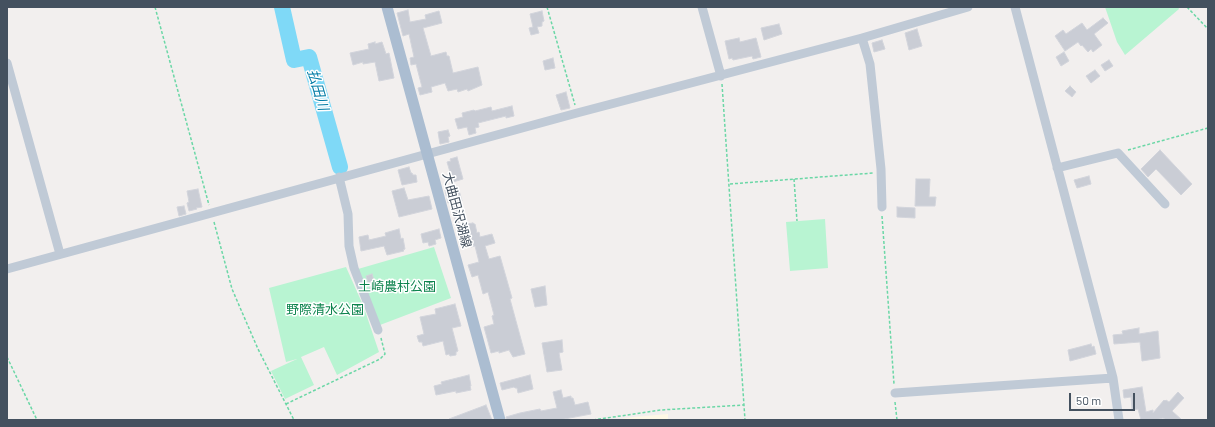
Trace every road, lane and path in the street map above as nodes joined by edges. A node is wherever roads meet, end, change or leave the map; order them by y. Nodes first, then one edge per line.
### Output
1 (155, 7) edge
2 (387, 7) edge
3 (547, 7) edge
4 (702, 7) edge
5 (968, 7) edge
6 (1015, 7) edge
7 (1187, 7) edge
8 (1208, 29) edge
9 (862, 38) junction
10 (7, 63) edge
11 (721, 76) junction
12 (577, 113) junction
13 (1208, 128) edge
14 (1118, 152) junction
15 (428, 153) junction
16 (1058, 168) junction
17 (881, 173) junction
18 (339, 178) junction
19 (794, 179) junction
20 (729, 184) junction
21 (1165, 204) dead end
22 (882, 207) joint
23 (211, 213) junction
24 (797, 221) dead end
25 (60, 254) junction
26 (7, 269) edge
27 (378, 330) joint
28 (7, 357) edge
29 (1113, 378) junction
30 (895, 393) junction
31 (286, 404) junction
32 (744, 404) junction
33 (37, 420) edge
34 (294, 420) edge
35 (500, 420) edge
36 (593, 420) edge
37 (745, 420) edge
38 (897, 420) edge
39 (1119, 420) edge

1 - 23 path
2 - 15 main road, 大曲田沢湖線
3 - 12 path
4 - 11 street
5 - 9 street
6 - 16 street
7 - 8 path
9 - 11 street
9 - 17 street
10 - 25 street
11 - 12 street
11 - 20 path
12 - 15 street
13 - 14 path
14 - 16 street
14 - 21 street
15 - 18 street
15 - 35 main road, 大曲田沢湖線
16 - 29 street
17 - 19 path
17 - 22 street
18 - 23 street
18 - 27 street
19 - 20 path
19 - 24 path
20 - 32 path
22 - 30 path
23 - 25 street
23 - 31 path
25 - 26 street
27 - 31 path
28 - 33 path
29 - 30 street
29 - 39 street
30 - 38 path
31 - 34 path
32 - 36 path
32 - 37 path

